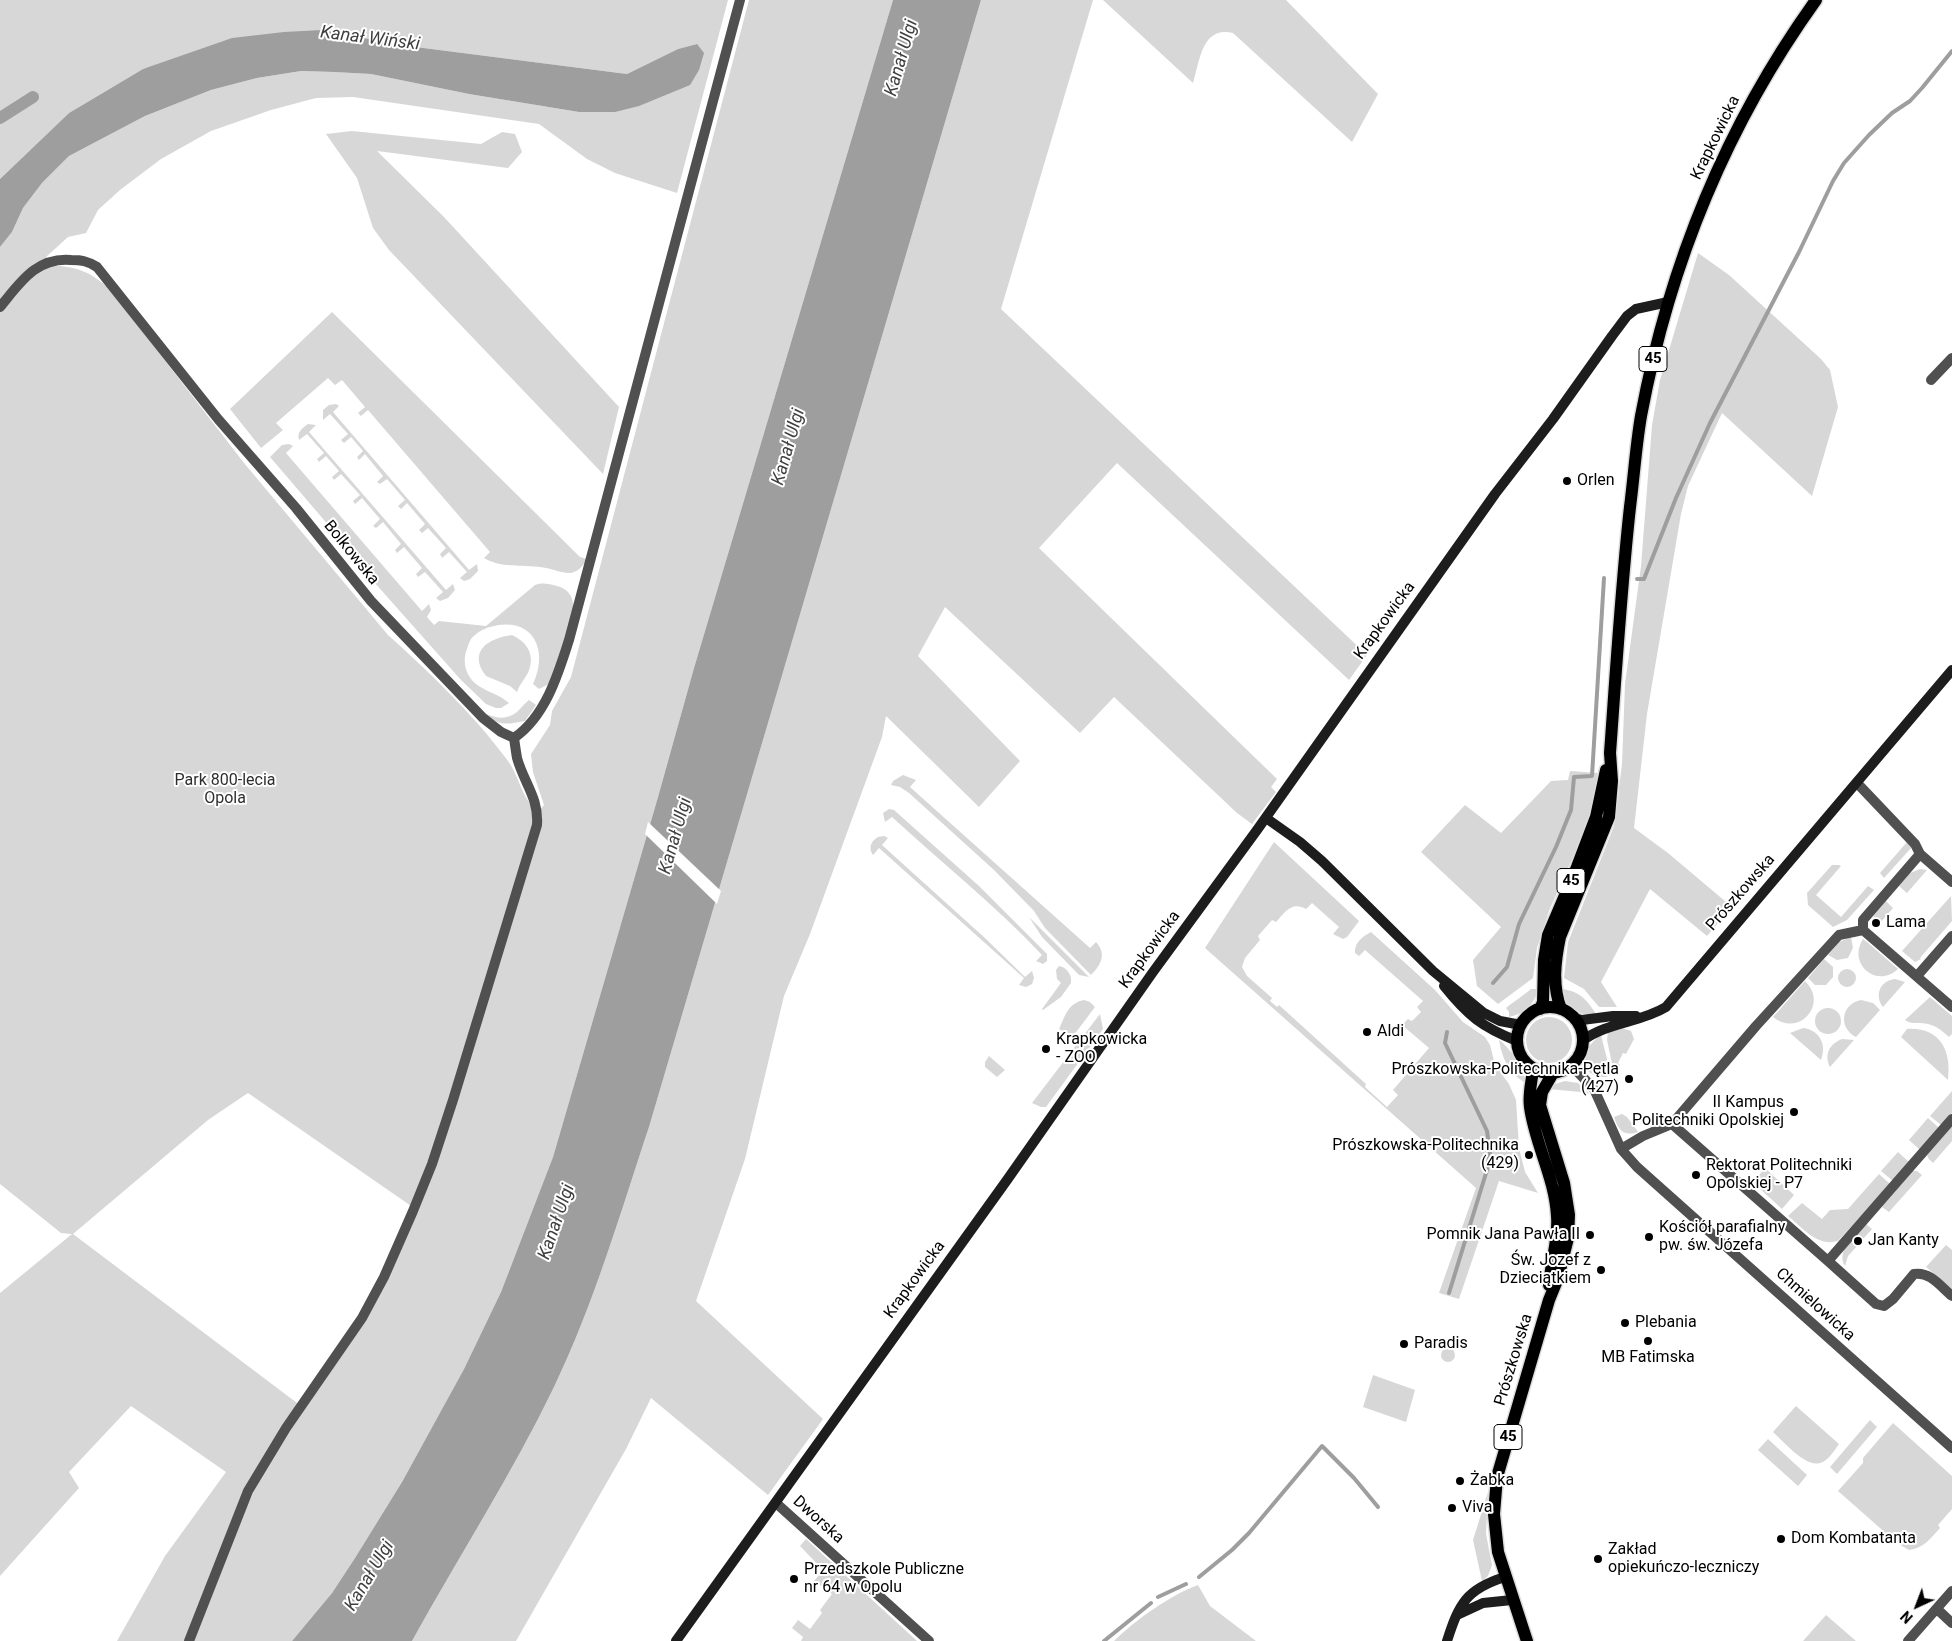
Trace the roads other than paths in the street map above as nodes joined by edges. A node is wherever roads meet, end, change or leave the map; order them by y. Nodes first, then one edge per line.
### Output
1 (740, 0) edge
2 (1816, 0) edge
3 (1668, 302) junction
4 (0, 307) edge
5 (1952, 358) edge
6 (1931, 380) dead end
7 (1952, 670) edge
8 (514, 738) junction
9 (1610, 753) junction
10 (1857, 783) junction
11 (1266, 818) junction
12 (1920, 854) junction
13 (1952, 882) edge
14 (1863, 930) junction
15 (1952, 936) edge
16 (1433, 971) junction
17 (1917, 976) junction
18 (1952, 1006) edge
19 (1540, 1009) junction
20 (1561, 1009) junction
21 (1645, 1016) junction
22 (1574, 1018) junction
23 (1520, 1025) junction
24 (1517, 1041) junction
25 (1582, 1041) junction
26 (1571, 1065) junction
27 (1534, 1069) junction
28 (1553, 1073) junction
29 (1952, 1119) edge
30 (1672, 1124) junction
31 (1621, 1149) junction
32 (1828, 1262) junction
33 (1952, 1296) edge
34 (1549, 1300) junction
35 (1952, 1448) edge
36 (776, 1503) junction
37 (1505, 1577) junction
38 (1952, 1591) edge
39 (1512, 1600) junction
40 (1937, 1609) junction
41 (1457, 1615) junction
42 (1952, 1623) edge
43 (189, 1641) edge
44 (676, 1641) edge
45 (929, 1641) edge
46 (1447, 1641) edge
47 (1527, 1641) edge
48 (1908, 1641) edge

1 - 8 street
2 - 3 main road, Krapkowicka / 45
3 - 9 main road, Krapkowicka / 45
3 - 11 street, Krapkowicka
4 - 8 street, Bolkowska
5 - 6 street
7 - 10 street, Prószkowska
8 - 43 street
9 - 19 main road, Krapkowicka / 45
9 - 20 main road, Krapkowicka / 45
10 - 12 street
10 - 21 street, Prószkowska
11 - 16 street
11 - 36 street, Krapkowicka
12 - 13 street
12 - 14 street
14 - 17 street
14 - 30 street
15 - 17 street
16 - 23 street
16 - 24 street
17 - 18 street
19 - 20 main road
19 - 23 main road
20 - 22 main road
21 - 22 street, Prószkowska
21 - 25 street, Prószkowska
22 - 25 main road
23 - 24 main road
24 - 27 main road
25 - 26 main road
26 - 28 main road
26 - 31 street, Chmielowicka
27 - 28 main road
27 - 34 main road, Prószkowska / 45
28 - 34 main road, Prószkowska / 45
29 - 32 street
30 - 31 street
30 - 32 street
31 - 35 street, Chmielowicka
32 - 33 street
34 - 37 main road, Prószkowska / 45
36 - 44 street, Krapkowicka
36 - 45 street, Dworska
37 - 39 main road, Prószkowska / 45
37 - 41 street
38 - 40 street
39 - 41 street
39 - 47 main road, 45
40 - 42 street
40 - 48 street
41 - 46 street

